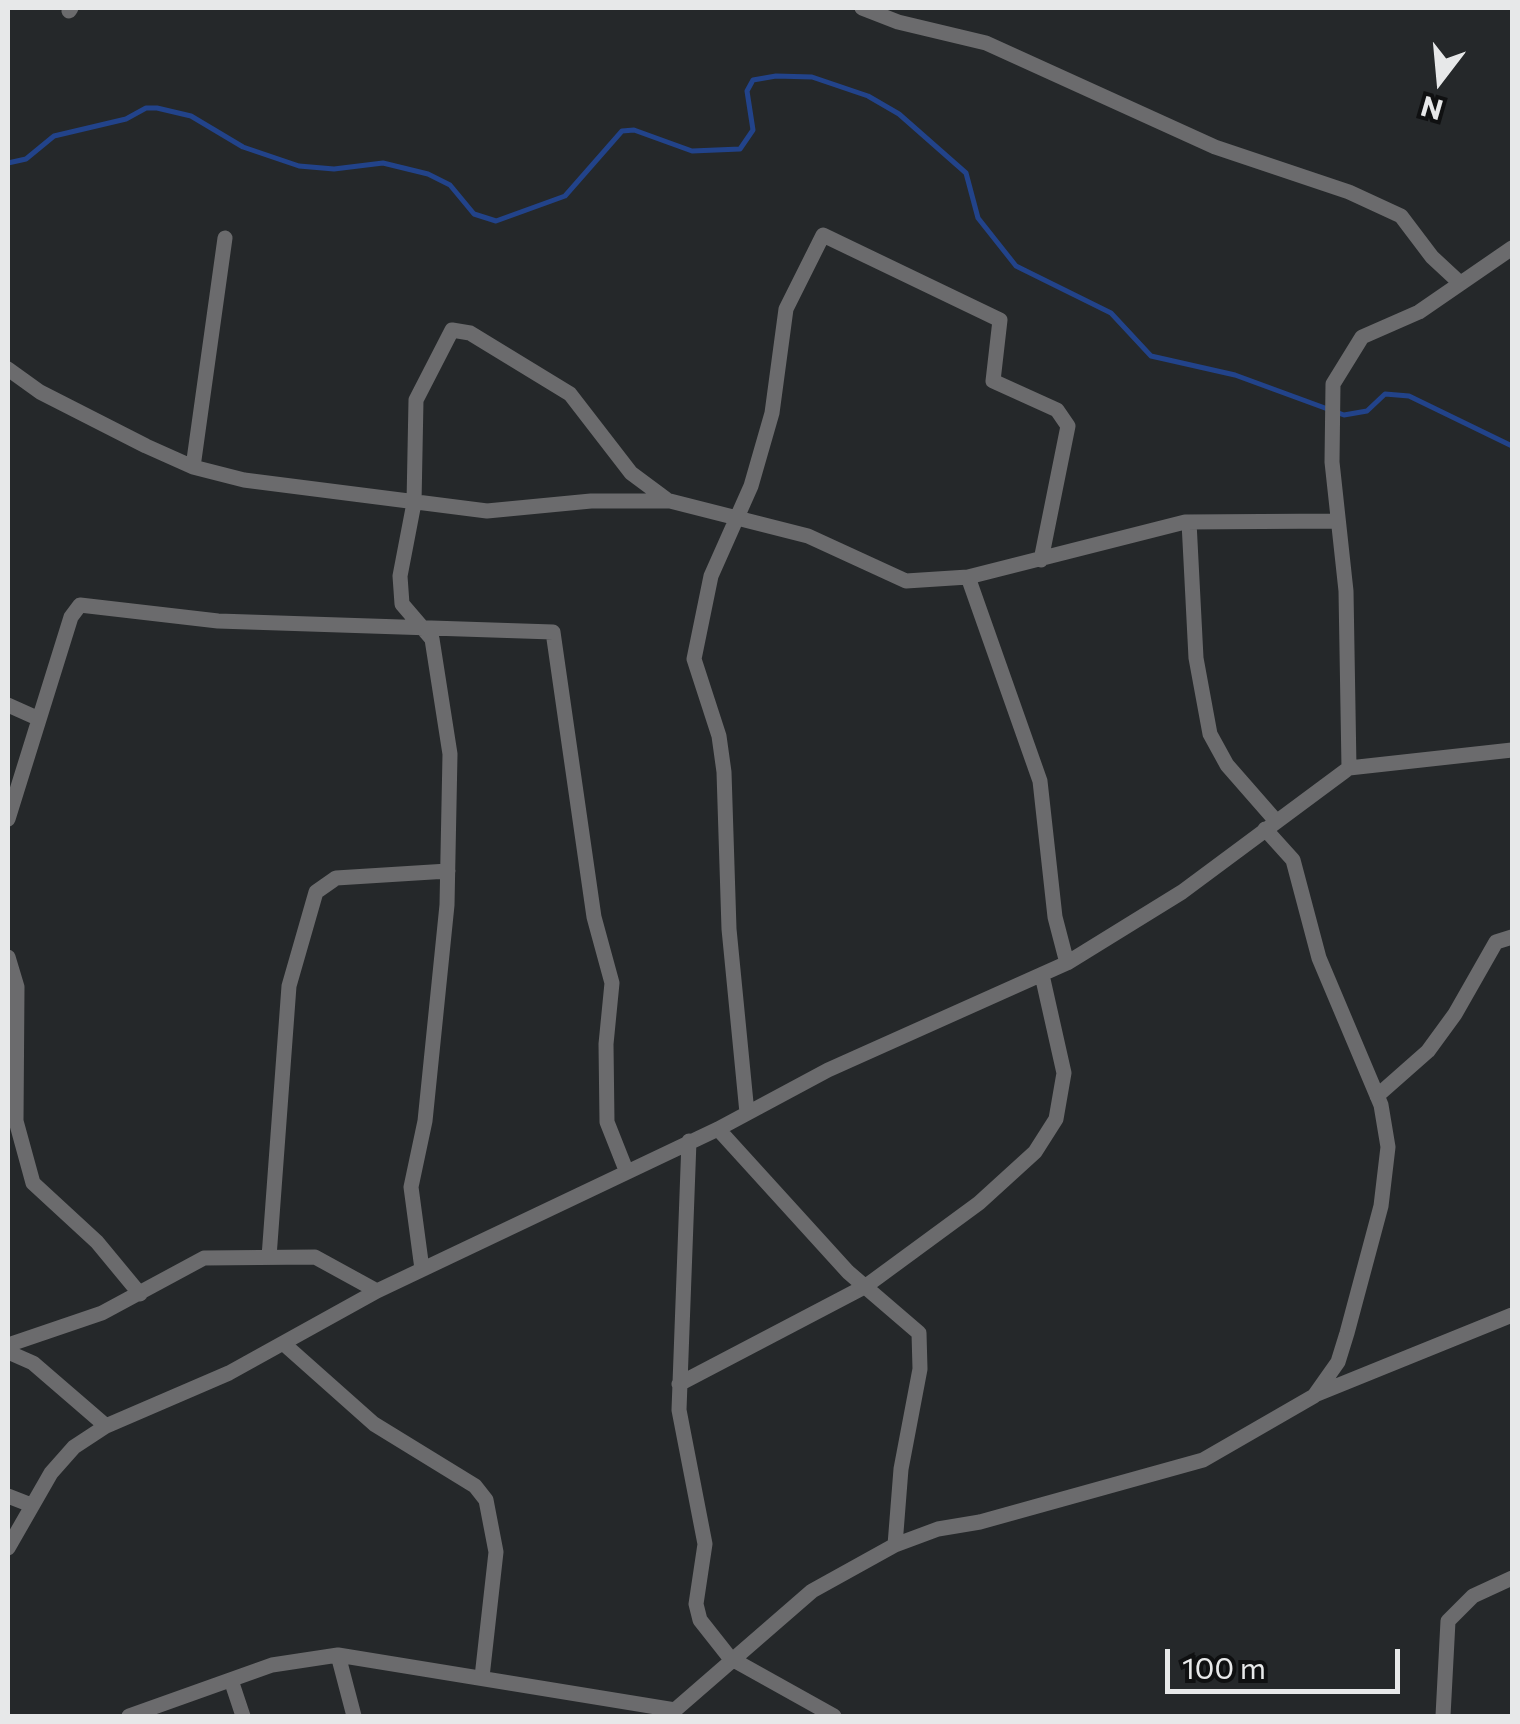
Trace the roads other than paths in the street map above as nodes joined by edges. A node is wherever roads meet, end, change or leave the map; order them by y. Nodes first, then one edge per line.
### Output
1 (862, 8) edge
2 (225, 238) dead end
3 (1512, 248) edge
4 (1460, 283) junction
5 (8, 369) edge
6 (193, 466) junction
7 (670, 500) junction
8 (414, 503) junction
9 (739, 517) junction
10 (1338, 521) junction
11 (1189, 522) junction
12 (1041, 560) junction
13 (968, 576) junction
14 (425, 625) junction
15 (8, 705) edge
16 (37, 718) junction
17 (1512, 750) edge
18 (1349, 768) junction
19 (8, 819) edge
20 (1270, 825) junction
21 (448, 870) junction
22 (1512, 937) edge
23 (8, 957) edge
24 (1066, 963) junction
25 (1042, 975) junction
26 (1377, 1096) junction
27 (748, 1113) junction
28 (12, 1121) edge
29 (718, 1129) junction
30 (689, 1141) junction
31 (626, 1170) junction
32 (269, 1257) junction
33 (422, 1269) junction
34 (866, 1286) junction
35 (377, 1292) junction
36 (140, 1294) junction
37 (1512, 1314) edge
38 (284, 1344) junction
39 (8, 1348) edge
40 (679, 1384) junction
41 (1314, 1396) junction
42 (106, 1426) junction
43 (8, 1496) edge
44 (31, 1504) junction
45 (896, 1545) junction
46 (8, 1548) edge
47 (1512, 1578) edge
48 (338, 1655) junction
49 (730, 1658) junction
50 (482, 1676) junction
51 (231, 1680) junction
52 (675, 1713) edge
53 (129, 1716) edge
54 (244, 1716) edge
55 (354, 1716) edge
56 (834, 1716) edge
57 (1443, 1716) edge

1 - 4 street
2 - 6 street
3 - 4 street
4 - 10 street
5 - 6 street
6 - 8 street
7 - 8 street
7 - 8 street
7 - 9 street
8 - 14 street
9 - 12 street
9 - 13 street
9 - 27 street
10 - 11 street
10 - 18 street
11 - 12 street
11 - 20 street
12 - 13 street
13 - 24 street
14 - 16 street
14 - 21 street
14 - 31 street
15 - 16 street
16 - 19 street
17 - 18 street
18 - 20 street
20 - 24 street
20 - 26 street
21 - 32 street
21 - 33 street
22 - 26 street
23 - 28 street
24 - 25 street
25 - 27 street
25 - 34 street
26 - 41 street
27 - 29 street
28 - 36 street
29 - 30 street
29 - 34 street
30 - 31 street
30 - 40 street
31 - 33 street
32 - 35 street
32 - 36 street
33 - 35 street
34 - 40 street
34 - 45 street
35 - 38 street
36 - 39 street
37 - 41 street
38 - 42 street
38 - 50 street
39 - 42 street
40 - 49 street
41 - 45 street
42 - 44 street
43 - 44 street
44 - 46 street
45 - 49 street
47 - 57 street
48 - 50 street
48 - 51 street
48 - 55 street
49 - 52 street
49 - 56 street
50 - 52 street
51 - 53 street
51 - 54 street

